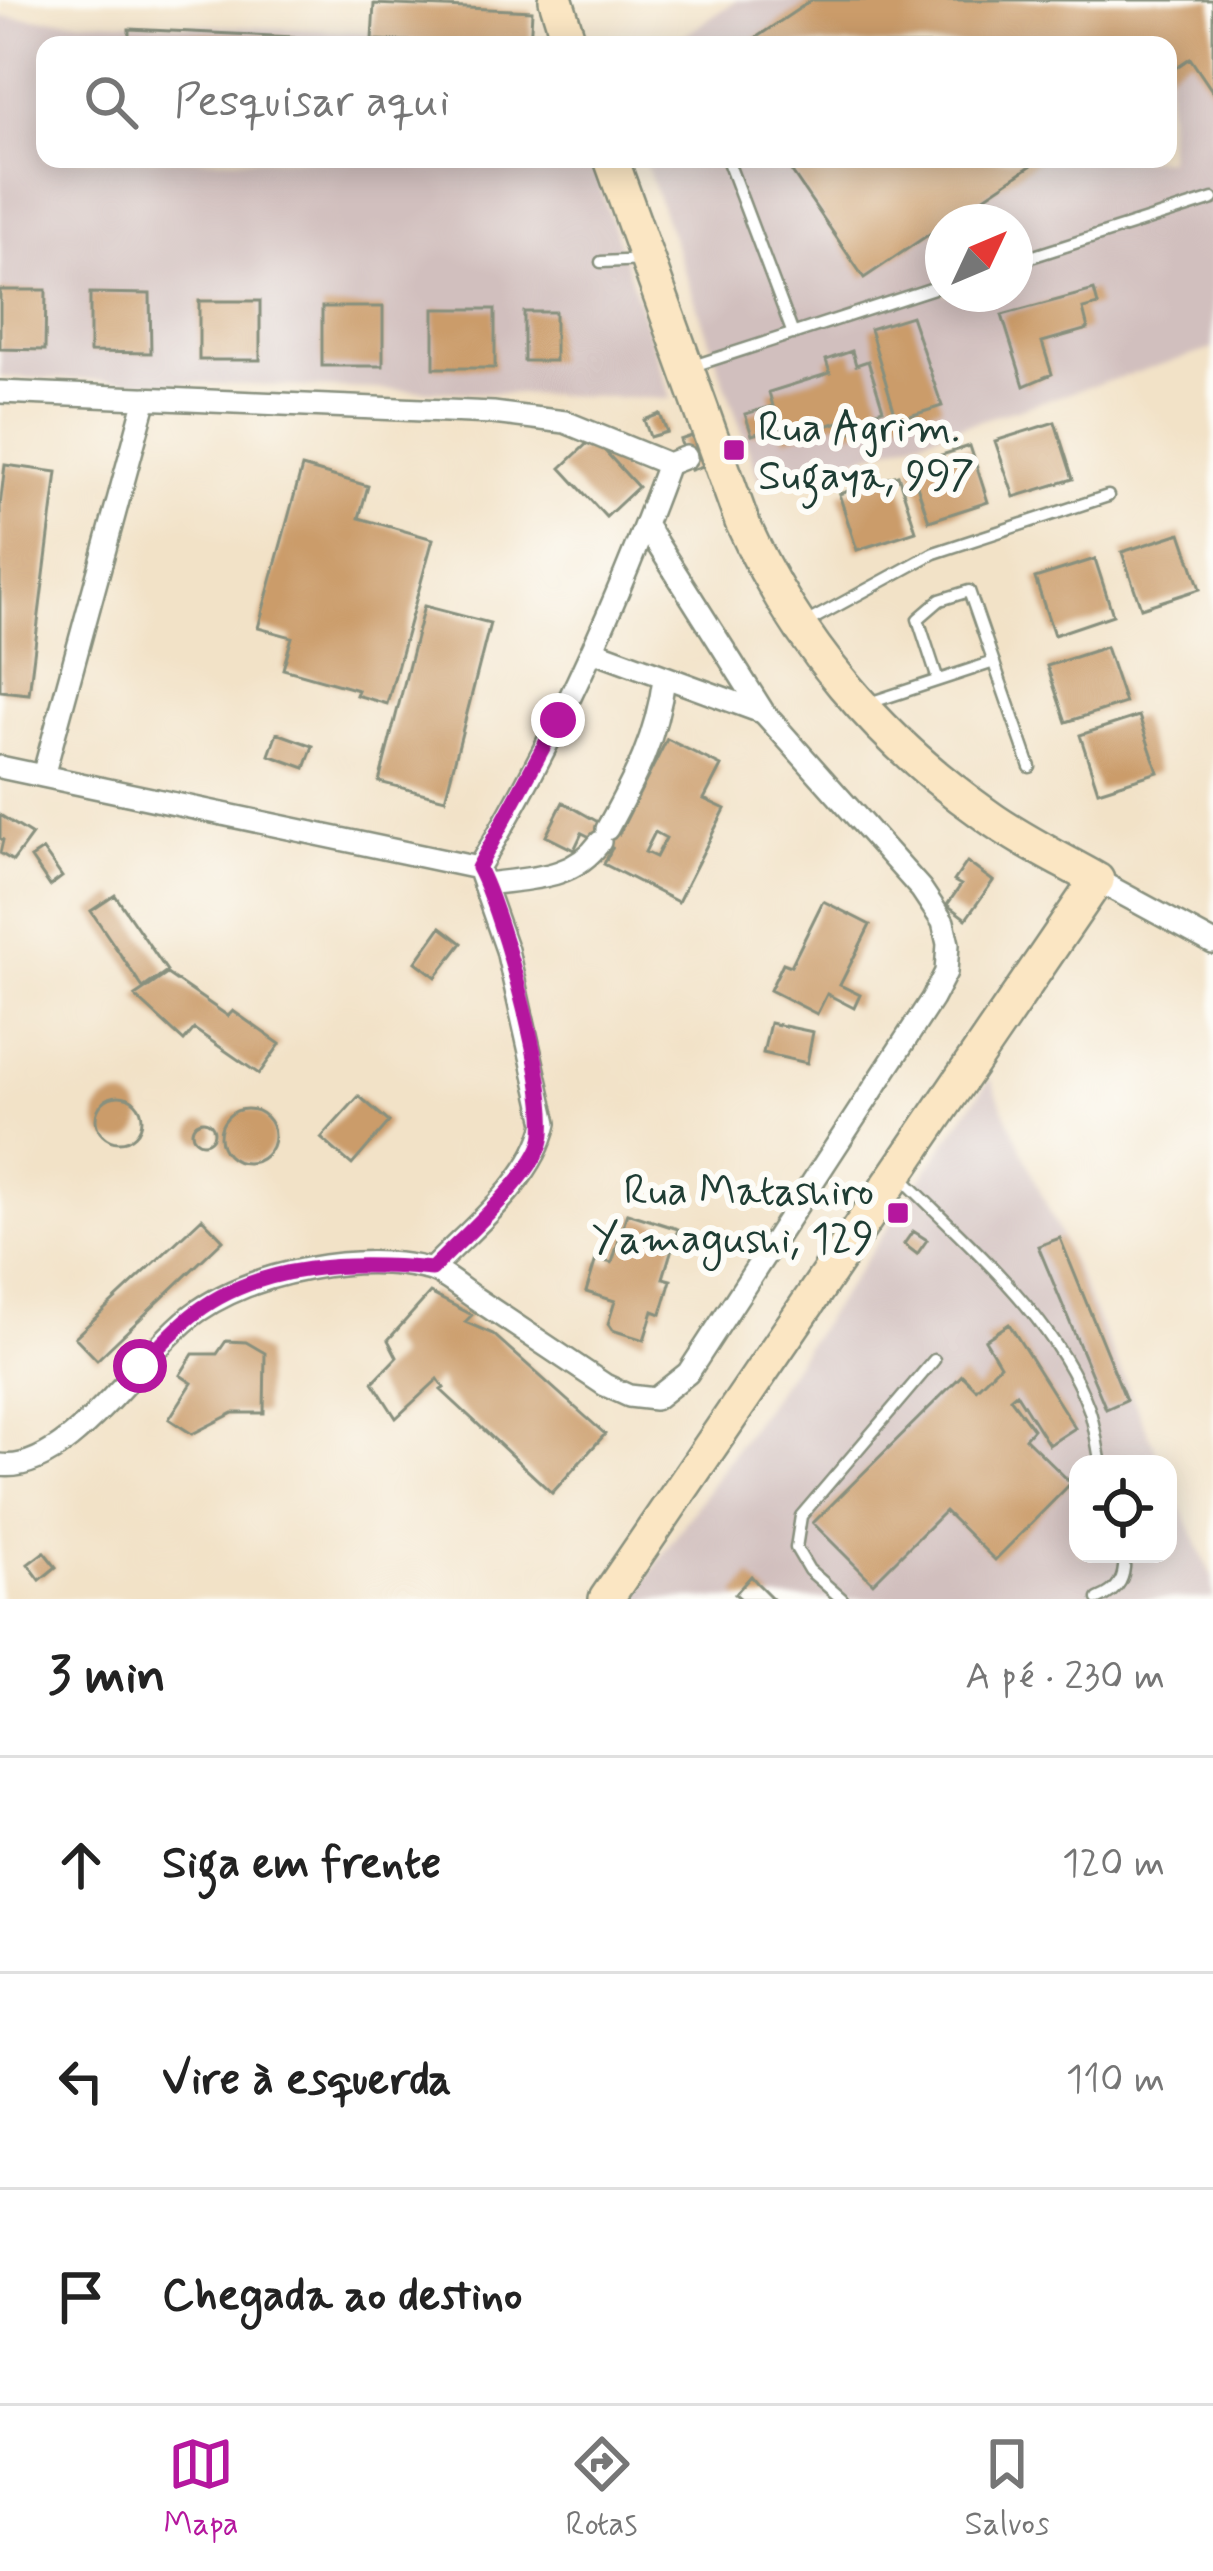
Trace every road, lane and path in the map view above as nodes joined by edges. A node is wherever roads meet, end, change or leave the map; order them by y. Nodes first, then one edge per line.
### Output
1 (556, 0) edge
2 (567, 36) edge
3 (614, 168) edge
4 (730, 168) edge
5 (1213, 199) edge
6 (1033, 256) edge
7 (648, 260) junction
8 (601, 262) dead end
9 (925, 292) edge
10 (793, 334) junction
11 (687, 368) junction
12 (0, 392) edge
13 (146, 398) junction
14 (692, 455) junction
15 (1108, 496) dead end
16 (646, 526) junction
17 (799, 626) junction
18 (592, 650) junction
19 (994, 662) junction
20 (664, 679) junction
21 (938, 680) junction
22 (859, 706) junction
23 (764, 713) junction
24 (0, 766) edge
25 (1030, 766) dead end
26 (43, 776) junction
27 (482, 876) junction
28 (1096, 880) junction
29 (1213, 943) edge
30 (897, 1173) junction
31 (432, 1269) junction
32 (934, 1360) dead end
33 (1100, 1455) edge
34 (0, 1465) edge
35 (1124, 1563) edge
36 (606, 1599) edge
37 (842, 1599) edge
38 (1098, 1599) edge

1 - 2 main road
3 - 7 main road
4 - 10 lane
5 - 6 lane
7 - 8 lane
7 - 11 main road
9 - 10 lane
10 - 11 lane
11 - 14 main road
12 - 13 street
13 - 14 street
13 - 26 street
14 - 16 street
14 - 17 main road
15 - 17 lane
16 - 18 street
16 - 23 street
17 - 22 main road
18 - 20 street
18 - 27 street
19 - 21 lane
19 - 21 lane
19 - 25 lane
20 - 23 street
20 - 27 street
21 - 22 lane
22 - 28 main road
23 - 31 street
24 - 26 street
26 - 27 street
27 - 31 street
28 - 29 street
28 - 30 main road
30 - 33 lane
30 - 36 main road
31 - 34 street
32 - 37 lane
35 - 38 lane

